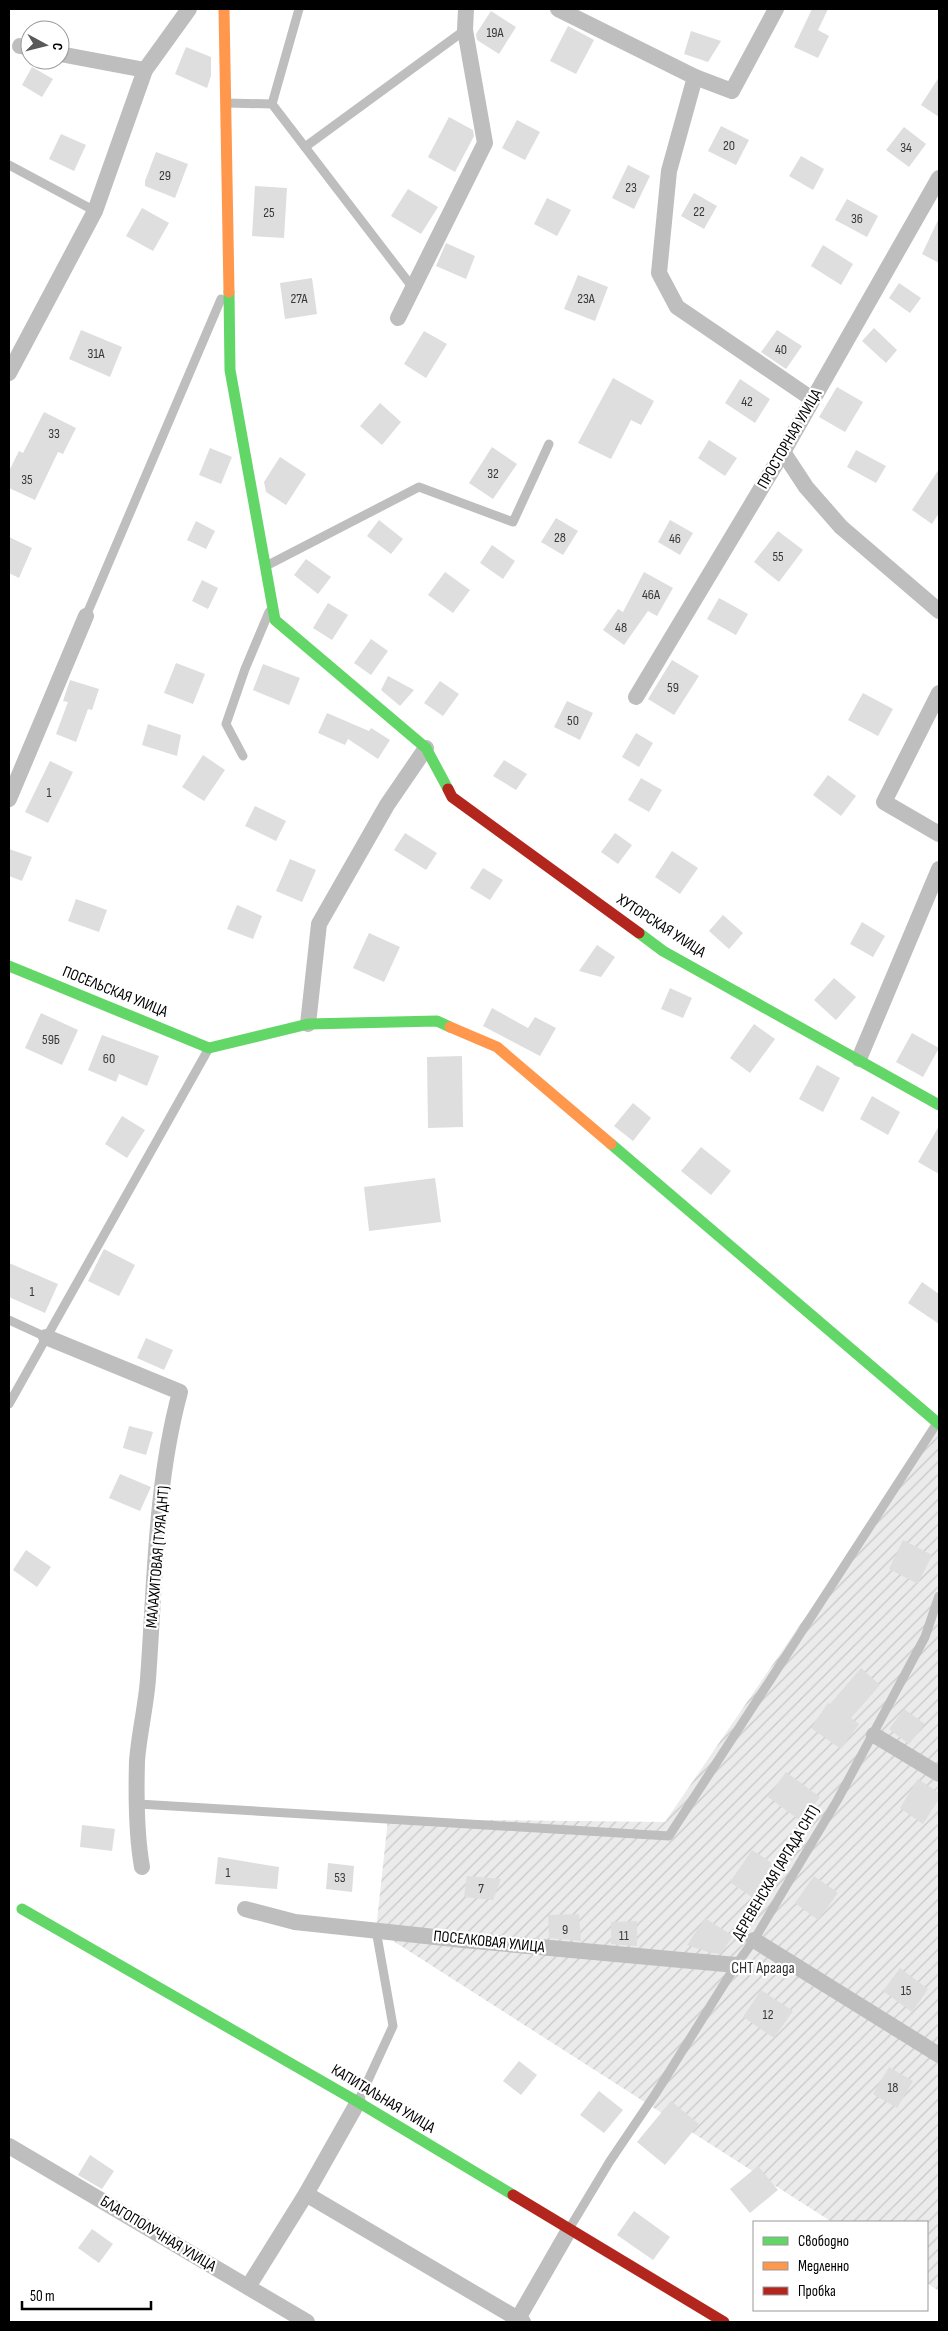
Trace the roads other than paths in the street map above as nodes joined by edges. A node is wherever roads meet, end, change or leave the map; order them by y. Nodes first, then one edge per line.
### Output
1 (189, 9) edge
2 (224, 9) edge
3 (300, 9) edge
4 (466, 9) edge
5 (558, 9) edge
6 (776, 9) edge
7 (465, 30) junction
8 (70, 56) edge
9 (145, 70) junction
10 (695, 77) junction
11 (226, 103) junction
12 (272, 104) junction
13 (305, 147) junction
14 (9, 165) edge
15 (939, 178) edge
16 (95, 211) junction
17 (227, 284) junction
18 (413, 288) junction
19 (398, 318) dead end
20 (9, 373) edge
21 (812, 400) junction
22 (549, 444) dead end
23 (782, 452) junction
24 (264, 567) junction
25 (272, 605) junction
26 (939, 611) edge
27 (86, 616) joint
28 (939, 692) edge
29 (636, 697) dead end
30 (426, 748) junction
31 (243, 756) dead end
32 (9, 799) edge
33 (939, 834) edge
34 (939, 869) edge
35 (9, 966) edge
36 (308, 1024) junction
37 (209, 1048) junction
38 (859, 1059) junction
39 (939, 1106) edge
40 (9, 1320) edge
41 (46, 1337) junction
42 (9, 1404) edge
43 (938, 1423) edge
44 (939, 1596) edge
45 (874, 1735) junction
46 (939, 1774) edge
47 (138, 1804) junction
48 (142, 1867) dead end
49 (245, 1908) dead end
50 (22, 1909) dead end
51 (376, 1930) junction
52 (754, 1940) junction
53 (736, 1964) junction
54 (939, 2055) edge
55 (358, 2102) junction
56 (9, 2146) edge
57 (306, 2194) junction
58 (569, 2230) junction
59 (248, 2287) junction
60 (519, 2321) edge
61 (307, 2322) edge
62 (724, 2322) edge

1 - 9 street
2 - 11 street
3 - 12 lane
4 - 7 street
5 - 10 street
6 - 10 street
7 - 13 lane
7 - 18 street
8 - 9 street
9 - 16 street
10 - 21 street
11 - 12 lane
11 - 17 street
12 - 13 lane
13 - 18 lane
14 - 16 lane
15 - 21 street, ПРОСТОРНАЯ УЛИЦА
16 - 20 street
17 - 24 street
17 - 27 lane
18 - 19 street
21 - 23 street, ПРОСТОРНАЯ УЛИЦА
22 - 24 lane
23 - 26 street
23 - 29 street, ПРОСТОРНАЯ УЛИЦА
24 - 25 street
25 - 30 street
25 - 31 lane
27 - 32 street
28 - 33 street
30 - 36 street
30 - 38 street, ХУТОРСКАЯ УЛИЦА
34 - 38 street
35 - 37 street, ПОСЕЛЬСКАЯ УЛИЦА
36 - 37 street
36 - 43 street
37 - 41 lane
38 - 39 street, ХУТОРСКАЯ УЛИЦА
40 - 41 lane
41 - 42 lane
41 - 47 street, МАЛАХИТОВАЯ (ТУЯА ДНТ)
43 - 47 lane
44 - 45 lane, ДЕРЕВЕНСКАЯ (АРГАДА СНТ)
45 - 46 street
45 - 52 lane, ДЕРЕВЕНСКАЯ (АРГАДА СНТ)
47 - 48 street, МАЛАХИТОВАЯ (ТУЯА ДНТ)
49 - 51 street, ПОСЕЛКОВАЯ УЛИЦА
50 - 55 street, КАПИТАЛЬНАЯ УЛИЦА
51 - 53 street, ПОСЕЛКОВАЯ УЛИЦА
51 - 55 lane
52 - 53 lane, ДЕРЕВЕНСКАЯ (АРГАДА СНТ)
52 - 54 street
53 - 58 lane, ДЕРЕВЕНСКАЯ (АРГАДА СНТ)
55 - 57 street
55 - 58 street, КАПИТАЛЬНАЯ УЛИЦА
56 - 59 street, БЛАГОПОЛУЧНАЯ УЛИЦА
57 - 59 street
57 - 60 street
58 - 60 street
58 - 62 street, КАПИТАЛЬНАЯ УЛИЦА
59 - 61 street, БЛАГОПОЛУЧНАЯ УЛИЦА

